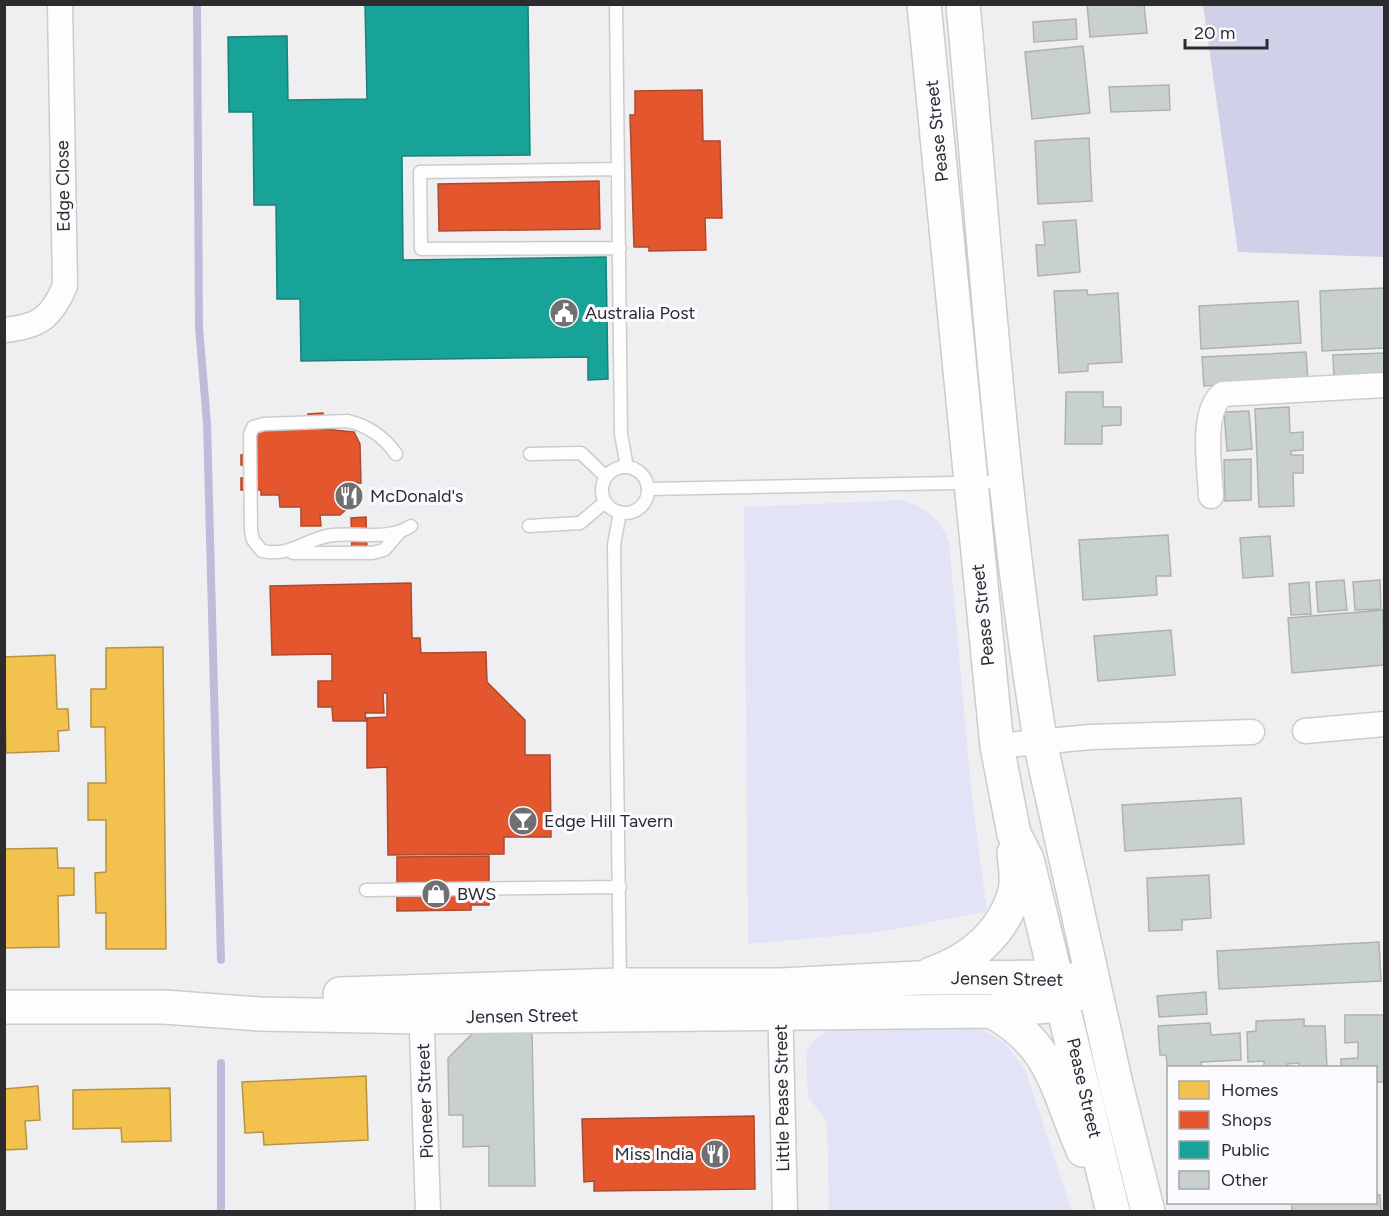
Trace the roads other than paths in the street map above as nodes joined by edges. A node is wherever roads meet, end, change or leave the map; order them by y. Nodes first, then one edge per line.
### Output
1 (60, 4) edge
2 (616, 4) edge
3 (924, 4) edge
4 (963, 4) edge
5 (618, 169) junction
6 (620, 248) junction
7 (4, 330) edge
8 (1384, 385) edge
9 (396, 454) dead end
10 (530, 454) dead end
11 (627, 467) junction
12 (606, 477) junction
13 (1006, 482) junction
14 (969, 483) junction
15 (649, 489) junction
16 (1211, 496) dead end
17 (605, 502) junction
18 (620, 512) junction
19 (411, 526) dead end
20 (529, 526) dead end
21 (398, 534) junction
22 (285, 553) junction
23 (1384, 724) edge
24 (1305, 730) dead end
25 (1252, 732) dead end
26 (1041, 741) junction
27 (998, 746) junction
28 (1014, 834) junction
29 (620, 887) junction
30 (366, 890) dead end
31 (918, 978) junction
32 (1095, 986) junction
33 (1060, 989) junction
34 (780, 999) junction
35 (621, 1000) junction
36 (421, 1004) junction
37 (4, 1007) edge
38 (991, 1011) junction
39 (428, 1212) edge
40 (785, 1212) edge
41 (1112, 1212) edge
42 (1148, 1212) edge

1 - 7 street, Edge Close
2 - 5 lane
3 - 14 street, Pease Street
4 - 13 street, Pease Street
5 - 6 lane
5 - 6 lane
6 - 11 lane
8 - 16 street
9 - 22 lane
10 - 12 lane
11 - 12 lane
11 - 15 lane
12 - 17 lane
13 - 14 lane
13 - 26 street, Pease Street
14 - 15 lane
14 - 27 street, Pease Street
15 - 18 lane
17 - 18 lane
17 - 20 lane
18 - 29 lane
19 - 21 lane
21 - 22 lane
21 - 22 lane
23 - 24 street
25 - 26 street
26 - 27 street
26 - 32 street, Pease Street
27 - 28 street, Pease Street
28 - 31 street
28 - 33 street, Pease Street
29 - 30 lane
29 - 35 lane
31 - 33 street, Jensen Street
31 - 34 street, Jensen Street
32 - 33 street, Jensen Street
32 - 42 street, Pease Street
33 - 38 street, Jensen Street
33 - 41 street, Pease Street
34 - 35 street, Jensen Street
34 - 38 street, Jensen Street
34 - 40 street, Little Pease Street
35 - 36 street, Jensen Street
36 - 37 street, Jensen Street
36 - 39 street, Pioneer Street
38 - 41 street

